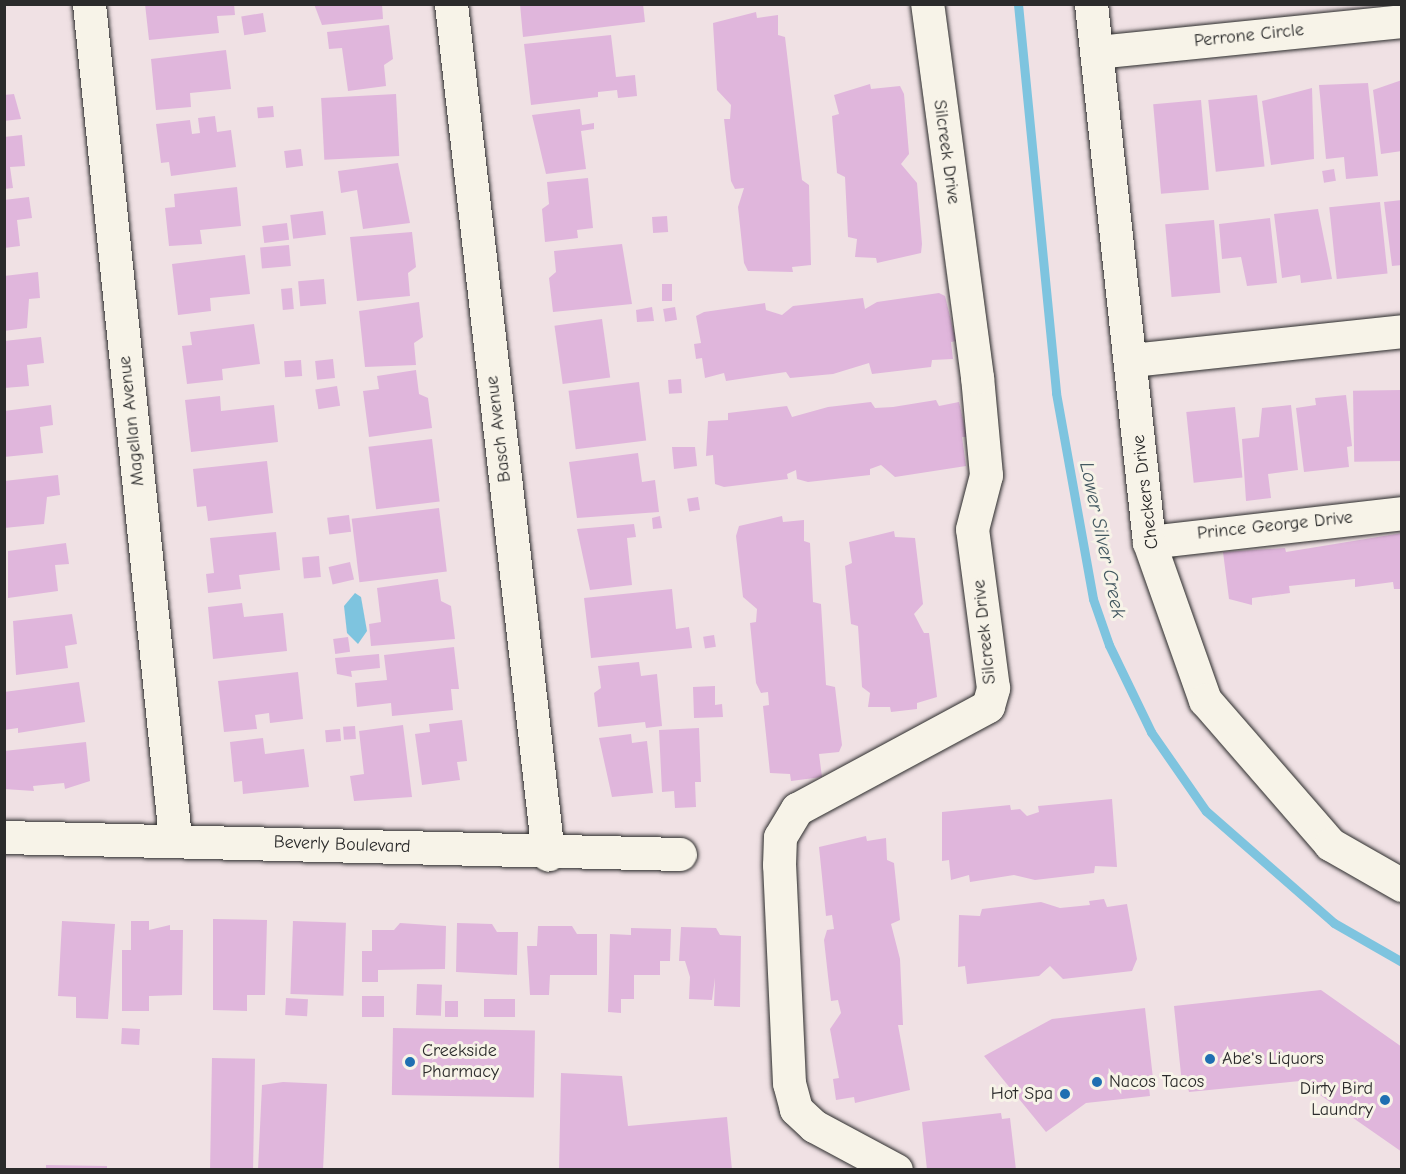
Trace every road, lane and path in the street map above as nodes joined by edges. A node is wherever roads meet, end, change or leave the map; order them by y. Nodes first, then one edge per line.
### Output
1 (89, 4) edge
2 (451, 4) edge
3 (927, 4) edge
4 (1091, 4) edge
5 (1401, 21) edge
6 (1097, 52) junction
7 (1401, 332) edge
8 (1132, 360) junction
9 (1401, 513) edge
10 (1149, 542) junction
11 (4, 837) edge
12 (175, 837) junction
13 (548, 854) junction
14 (680, 854) dead end
15 (1401, 885) edge
16 (856, 1160) edge
17 (896, 1170) edge

1 - 12 street, Magellan Avenue
2 - 13 street, Basch Avenue
3 - 16 street, Silcreek Drive
4 - 6 street, Checkers Drive
5 - 6 street, Perrone Circle
6 - 8 street, Checkers Drive
7 - 8 street
8 - 10 street, Checkers Drive
9 - 10 street, Prince George Drive
10 - 15 street, Checkers Drive
11 - 12 street, Beverly Boulevard
12 - 13 street, Beverly Boulevard
13 - 14 street, Beverly Boulevard
16 - 17 street, Silcreek Drive

